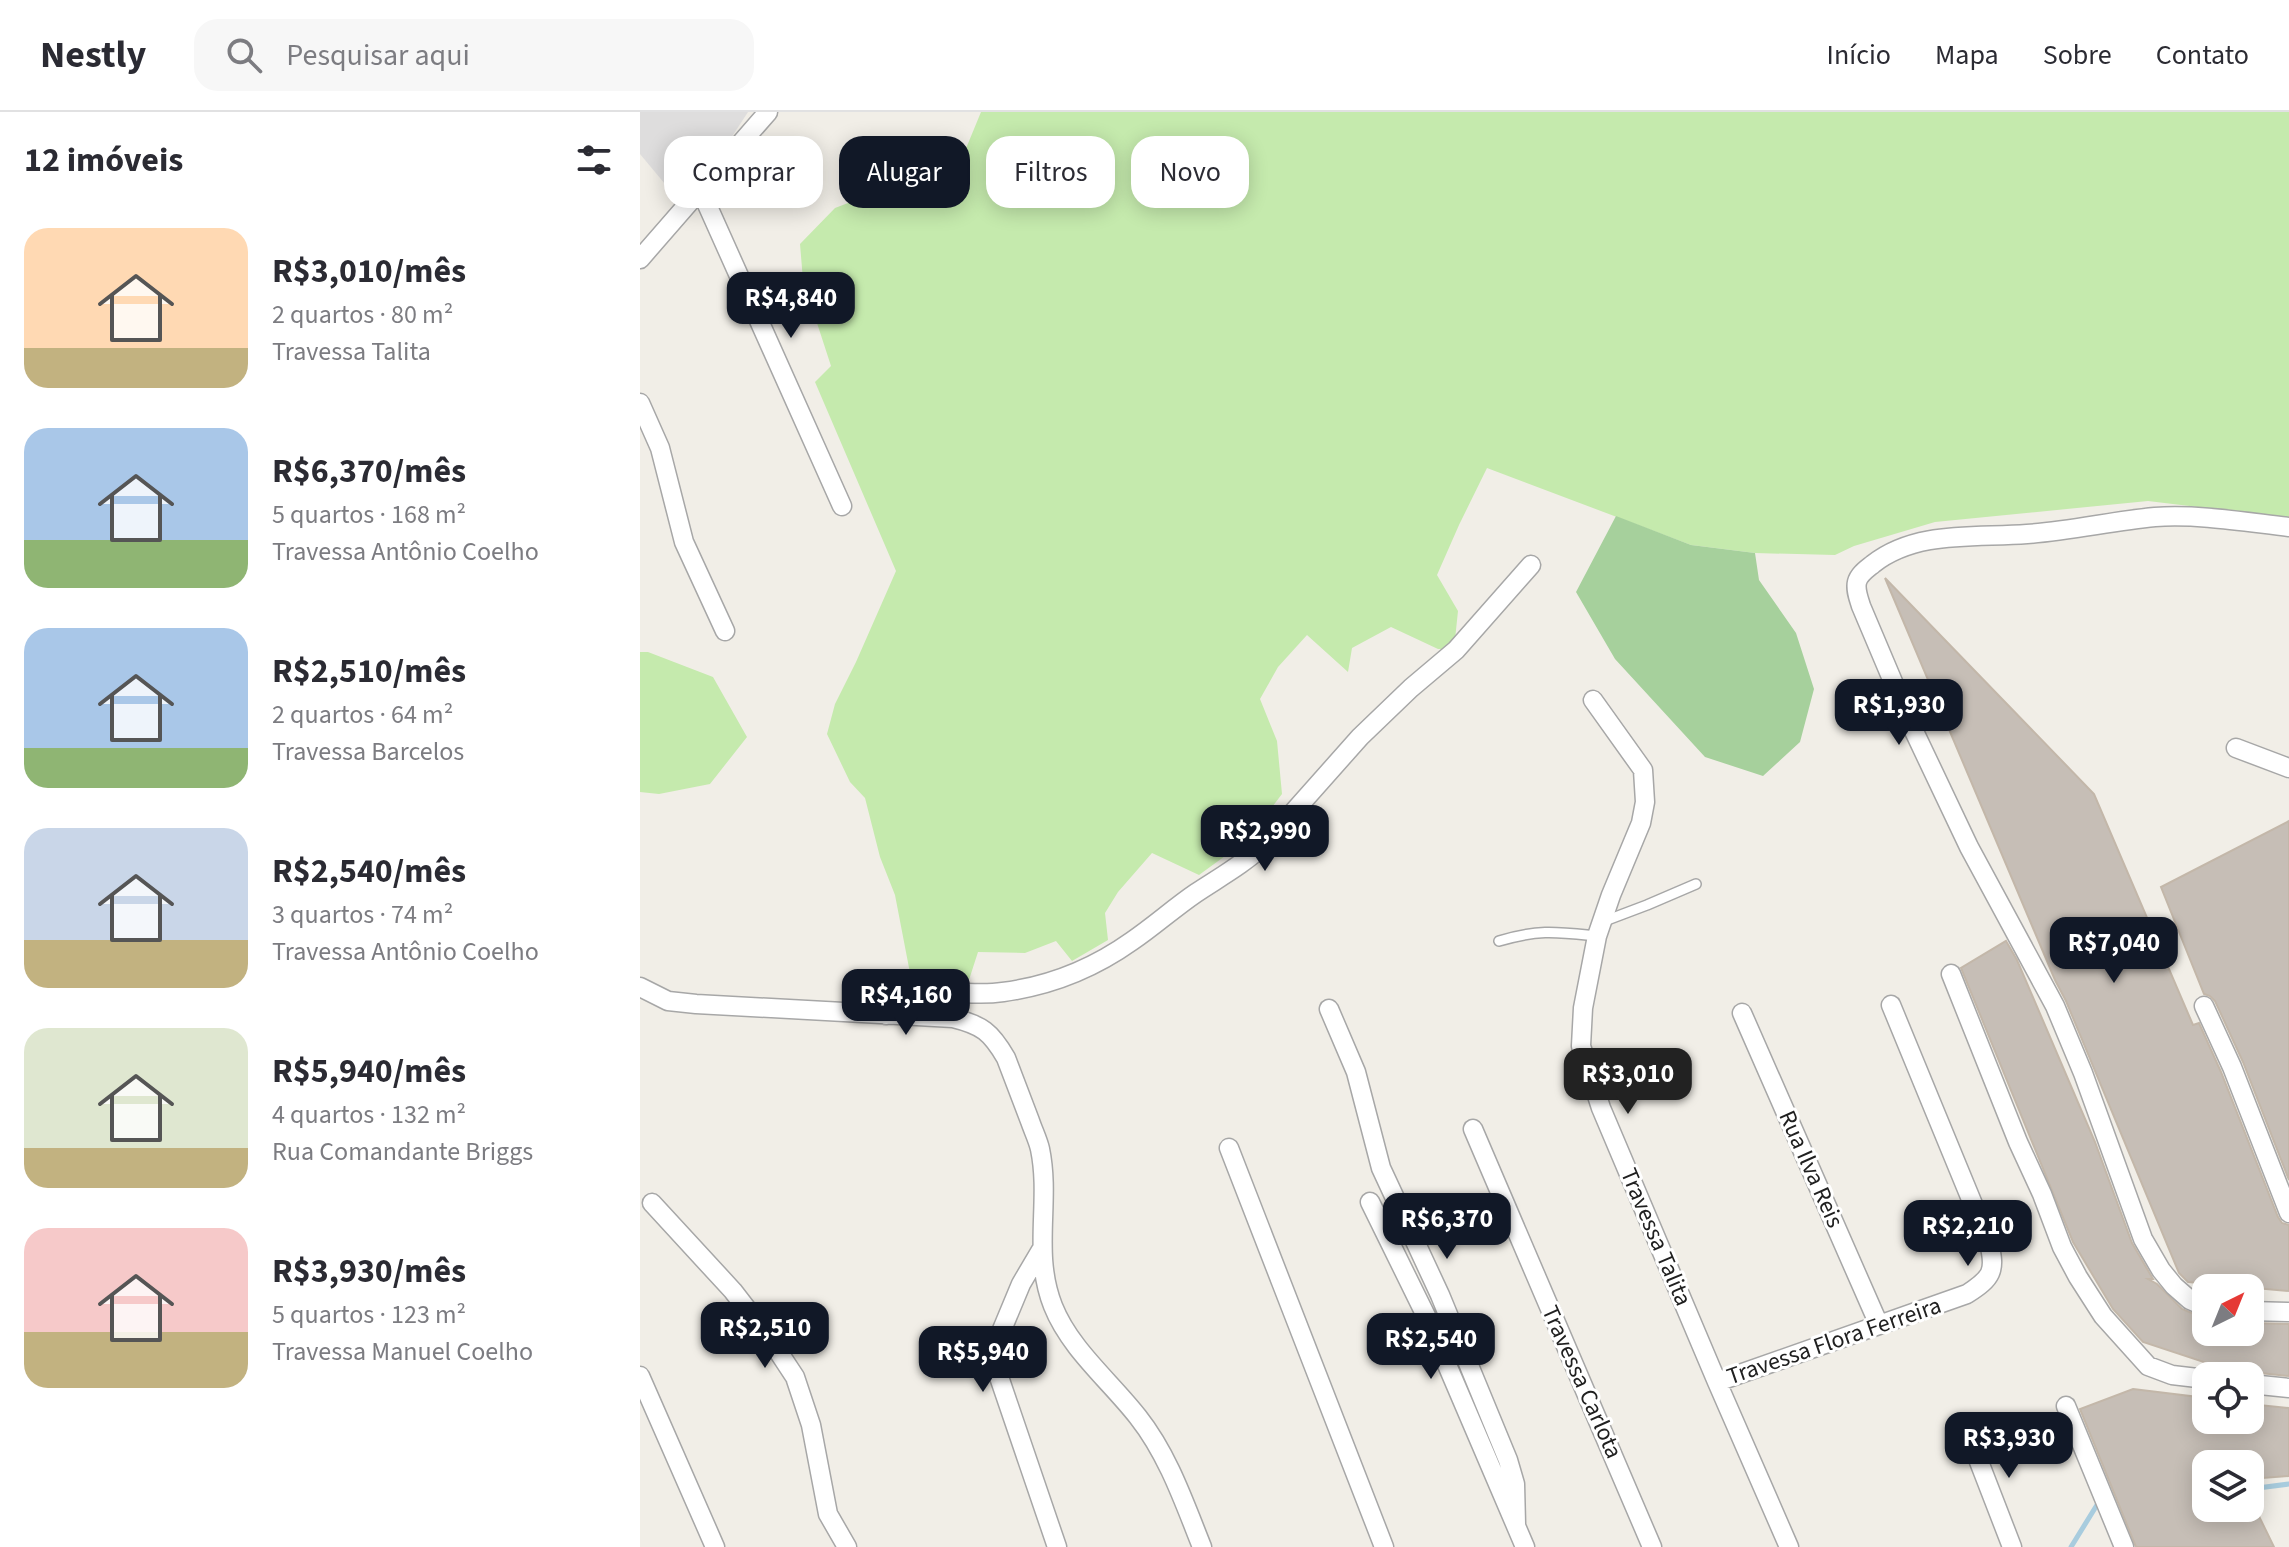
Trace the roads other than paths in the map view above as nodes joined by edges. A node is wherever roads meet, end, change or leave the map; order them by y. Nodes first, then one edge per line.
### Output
1 (768, 112) edge
2 (748, 136) edge
3 (686, 208) edge
4 (709, 208) edge
5 (640, 259) edge
6 (640, 403) edge
7 (842, 506) dead end
8 (2289, 527) edge
9 (1531, 565) dead end
10 (725, 631) dead end
11 (1593, 700) dead end
12 (2236, 748) dead end
13 (2289, 768) edge
14 (1696, 884) dead end
15 (1599, 929) junction
16 (1499, 941) dead end
17 (1951, 974) dead end
18 (640, 987) edge
19 (1891, 1005) dead end
20 (2204, 1006) dead end
21 (1329, 1009) dead end
22 (1742, 1013) dead end
23 (886, 1015) junction
24 (1473, 1129) dead end
25 (1229, 1148) dead end
26 (1370, 1202) dead end
27 (652, 1203) dead end
28 (2289, 1213) edge
29 (1041, 1250) junction
30 (2192, 1301) edge
31 (2264, 1311) edge
32 (2289, 1312) edge
33 (1879, 1325) junction
34 (1460, 1343) junction
35 (1440, 1348) junction
36 (640, 1376) edge
37 (2192, 1377) edge
38 (1717, 1382) junction
39 (2264, 1385) edge
40 (2289, 1388) edge
41 (2066, 1406) dead end
42 (1966, 1428) dead end
43 (1516, 1524) junction
44 (715, 1547) edge
45 (847, 1547) edge
46 (1057, 1547) edge
47 (1202, 1547) edge
48 (1384, 1547) edge
49 (1525, 1547) edge
50 (1652, 1547) edge
51 (1789, 1547) edge
52 (2012, 1547) edge
53 (2124, 1547) edge

1 - 2 street
3 - 5 street
4 - 7 street
6 - 10 street
8 - 30 street
9 - 23 street
11 - 15 street, Travessa Talita
12 - 13 street
14 - 15 lane
15 - 16 lane
15 - 38 street, Travessa Talita
17 - 37 street
18 - 23 street
19 - 33 street, Travessa Flora Ferreira
20 - 28 street
21 - 34 street
22 - 33 street, Rua Ilva Reis
23 - 29 street
24 - 50 street, Travessa Carlota
25 - 48 street
26 - 35 street
27 - 45 street
29 - 46 street
29 - 47 street
31 - 32 street
33 - 38 street, Travessa Flora Ferreira
34 - 35 street
34 - 43 street
35 - 43 street
36 - 44 street
38 - 51 street, Travessa Talita
39 - 40 street
41 - 53 street
42 - 52 street
43 - 49 street

